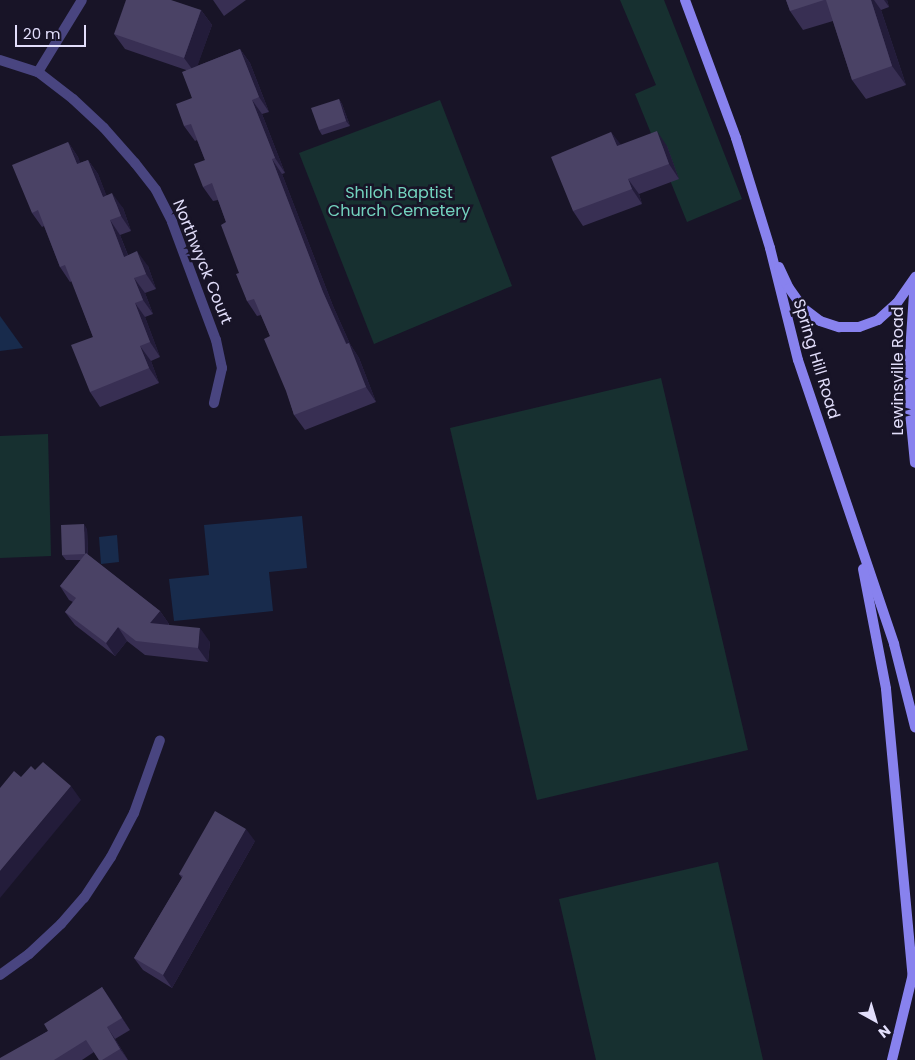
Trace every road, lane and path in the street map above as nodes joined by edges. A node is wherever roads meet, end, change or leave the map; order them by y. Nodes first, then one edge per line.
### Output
1 (82, 0) edge
2 (685, 0) edge
3 (0, 60) edge
4 (38, 72) junction
5 (770, 248) junction
6 (915, 278) edge
7 (214, 403) dead end
8 (915, 463) edge
9 (856, 533) junction
10 (915, 727) edge
11 (160, 740) dead end
12 (915, 959) edge
13 (0, 975) edge
14 (912, 979) junction
15 (892, 1060) edge

1 - 4 street
2 - 5 main road, Spring Hill Road
3 - 4 street, Northwyck Court
4 - 7 street, Northwyck Court
5 - 6 main road
5 - 9 main road, Spring Hill Road
6 - 8 main road, Lewinsville Road
9 - 10 main road, Spring Hill Road
9 - 14 main road
11 - 13 street
12 - 14 main road
14 - 15 main road

